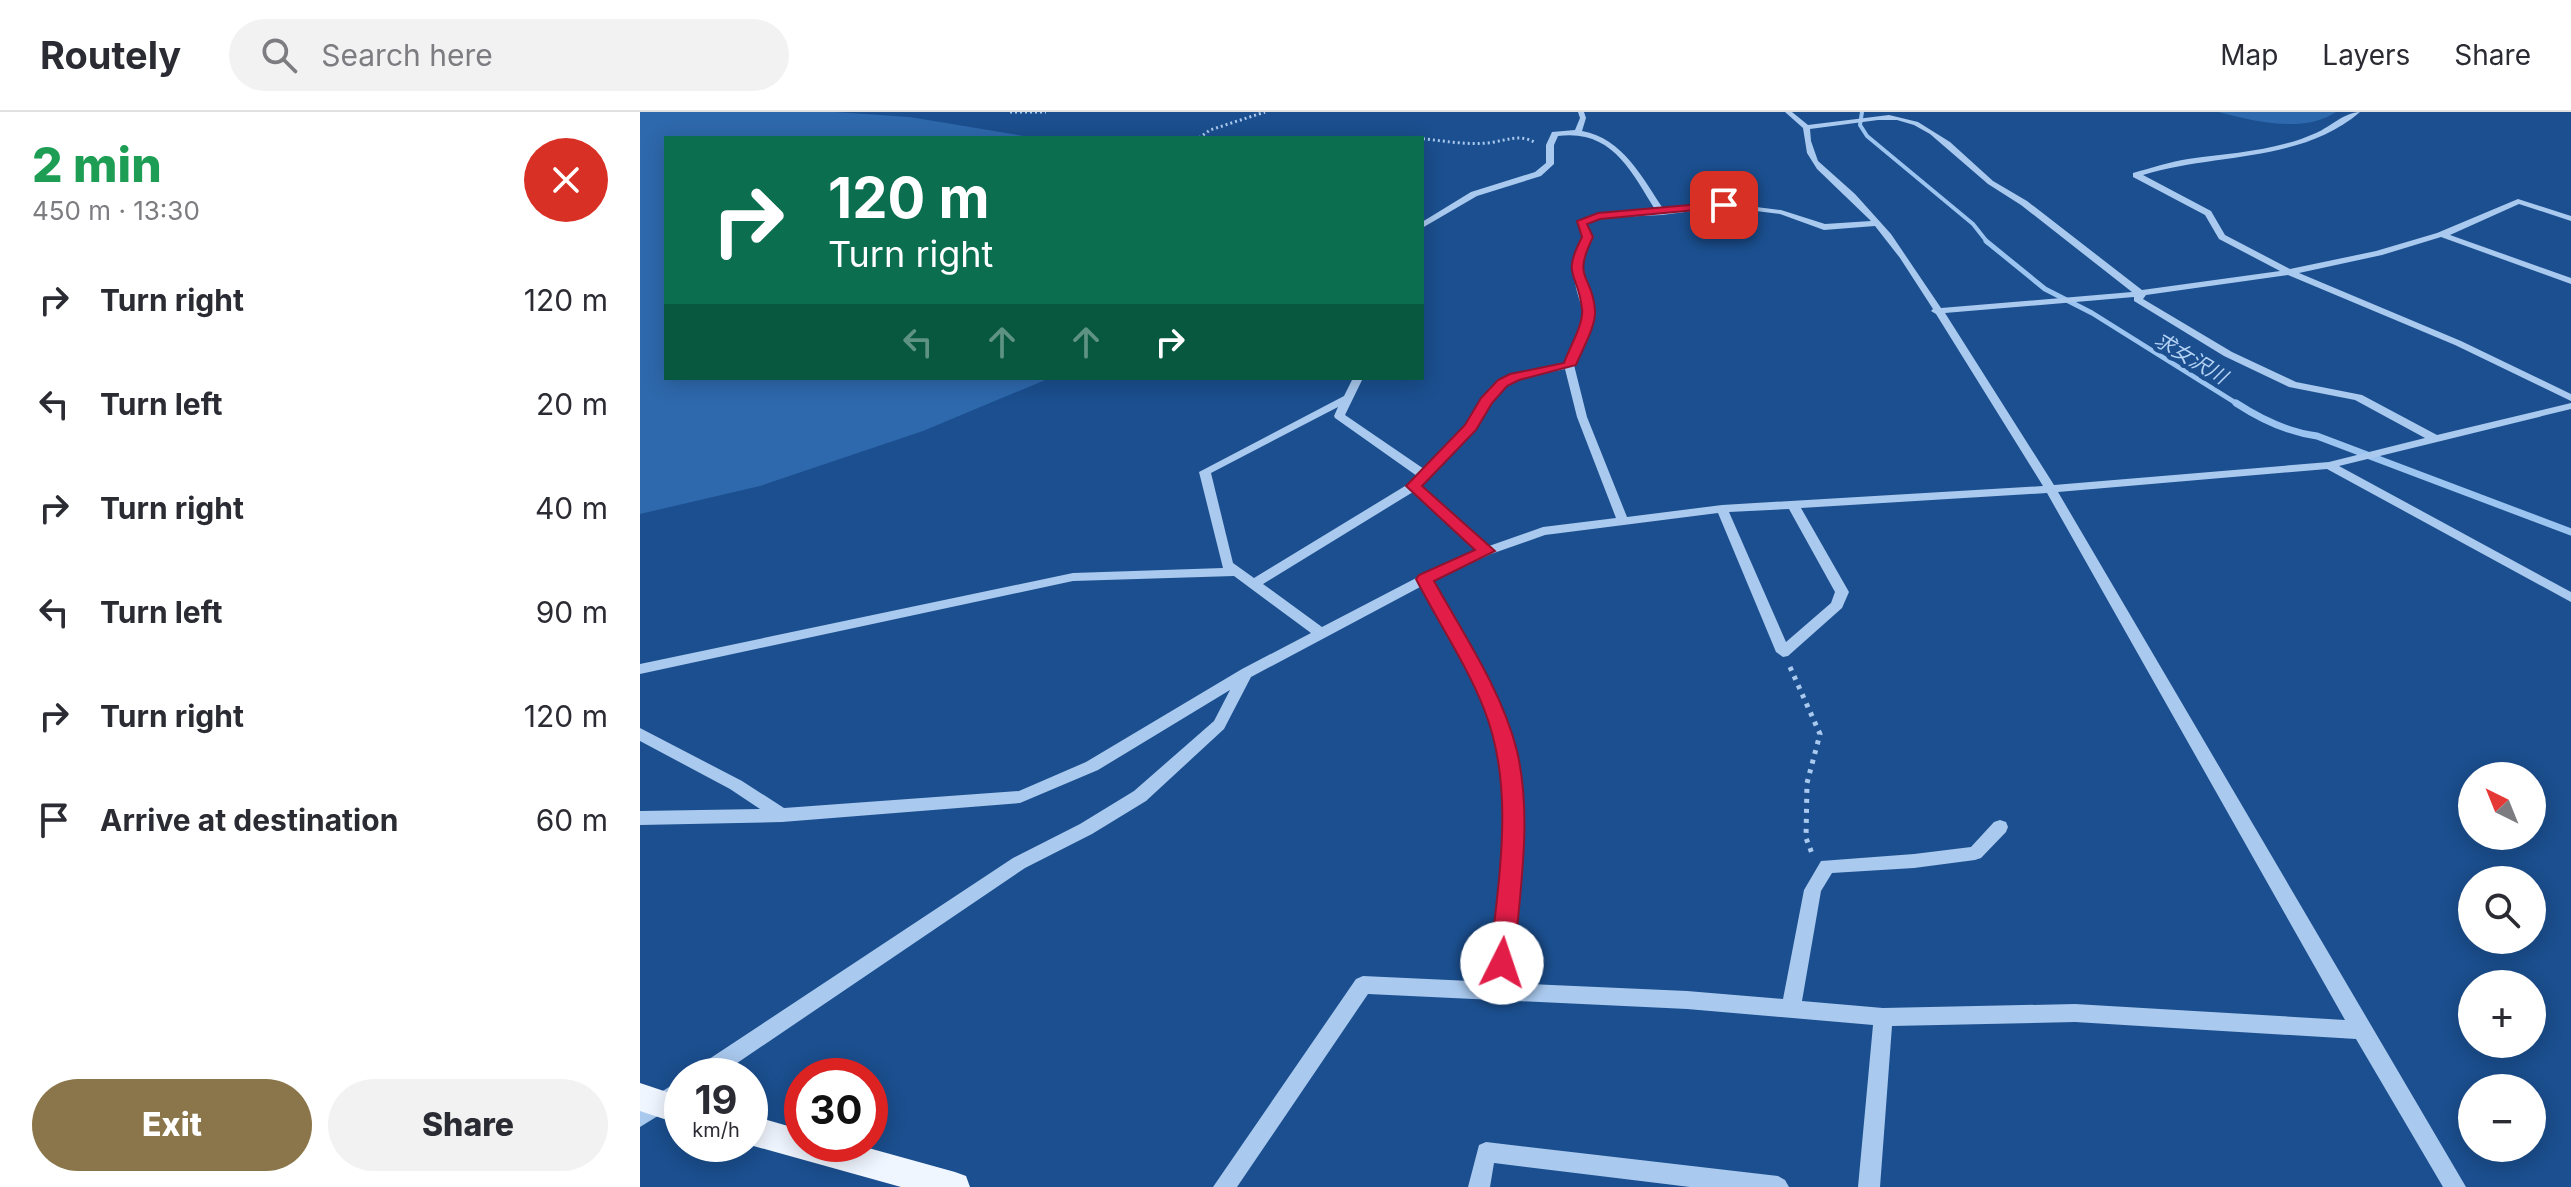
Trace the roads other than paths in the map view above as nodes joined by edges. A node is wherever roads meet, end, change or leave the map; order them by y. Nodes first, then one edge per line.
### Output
1 (1581, 112) edge
2 (1788, 112) edge
3 (2357, 112) edge
4 (1894, 115) edge
5 (1806, 127) junction
6 (1578, 132) junction
7 (1662, 213) junction
8 (2571, 219) edge
9 (1876, 223) junction
10 (1424, 225) edge
11 (2443, 235) junction
12 (2289, 272) junction
13 (2571, 281) edge
14 (2142, 295) junction
15 (1936, 311) junction
16 (1569, 365) junction
17 (1357, 380) edge
18 (1347, 398) junction
19 (2571, 398) edge
20 (2571, 406) edge
21 (2437, 440) junction
22 (2329, 465) junction
23 (1424, 475) junction
24 (1414, 486) junction
25 (2050, 489) junction
26 (1793, 504) junction
27 (1722, 509) junction
28 (1623, 521) junction
29 (1487, 551) junction
30 (1236, 572) junction
31 (1425, 579) junction
32 (1255, 583) junction
33 (2571, 598) edge
34 (1321, 633) junction
35 (640, 669) edge
36 (1247, 673) junction
37 (640, 734) edge
38 (782, 815) junction
39 (640, 818) edge
40 (2000, 827) dead end
41 (1500, 992) junction
42 (1791, 1009) junction
43 (1883, 1017) junction
44 (2359, 1030) junction
45 (728, 1058) edge
46 (768, 1135) edge
47 (955, 1187) edge
48 (1224, 1187) edge
49 (1479, 1187) edge
50 (1778, 1187) edge
51 (1869, 1187) edge
52 (2455, 1187) edge

1 - 6 street
2 - 5 street
3 - 12 street
4 - 5 street
4 - 14 street
5 - 9 street
6 - 7 street
6 - 10 street
7 - 9 street
7 - 16 street
8 - 11 street
9 - 15 street
11 - 12 street
11 - 13 street
12 - 14 street
12 - 19 street
14 - 15 street
14 - 21 street
15 - 25 street
16 - 23 street
16 - 28 street
17 - 18 street
18 - 23 street
18 - 30 street
20 - 21 street
21 - 22 street
22 - 25 street
22 - 33 street
23 - 24 street
24 - 29 street
24 - 32 street
25 - 26 street
25 - 44 street
26 - 27 street
26 - 27 street
27 - 28 street
28 - 29 street
29 - 31 street
30 - 32 street
30 - 35 street
31 - 34 street
31 - 41 street
32 - 34 street
34 - 36 street
36 - 38 street
36 - 45 street
37 - 38 street
38 - 39 street
40 - 42 street
41 - 42 street
41 - 48 street
42 - 43 street
43 - 44 street
43 - 51 street
44 - 52 street
46 - 47 main road
49 - 50 street

